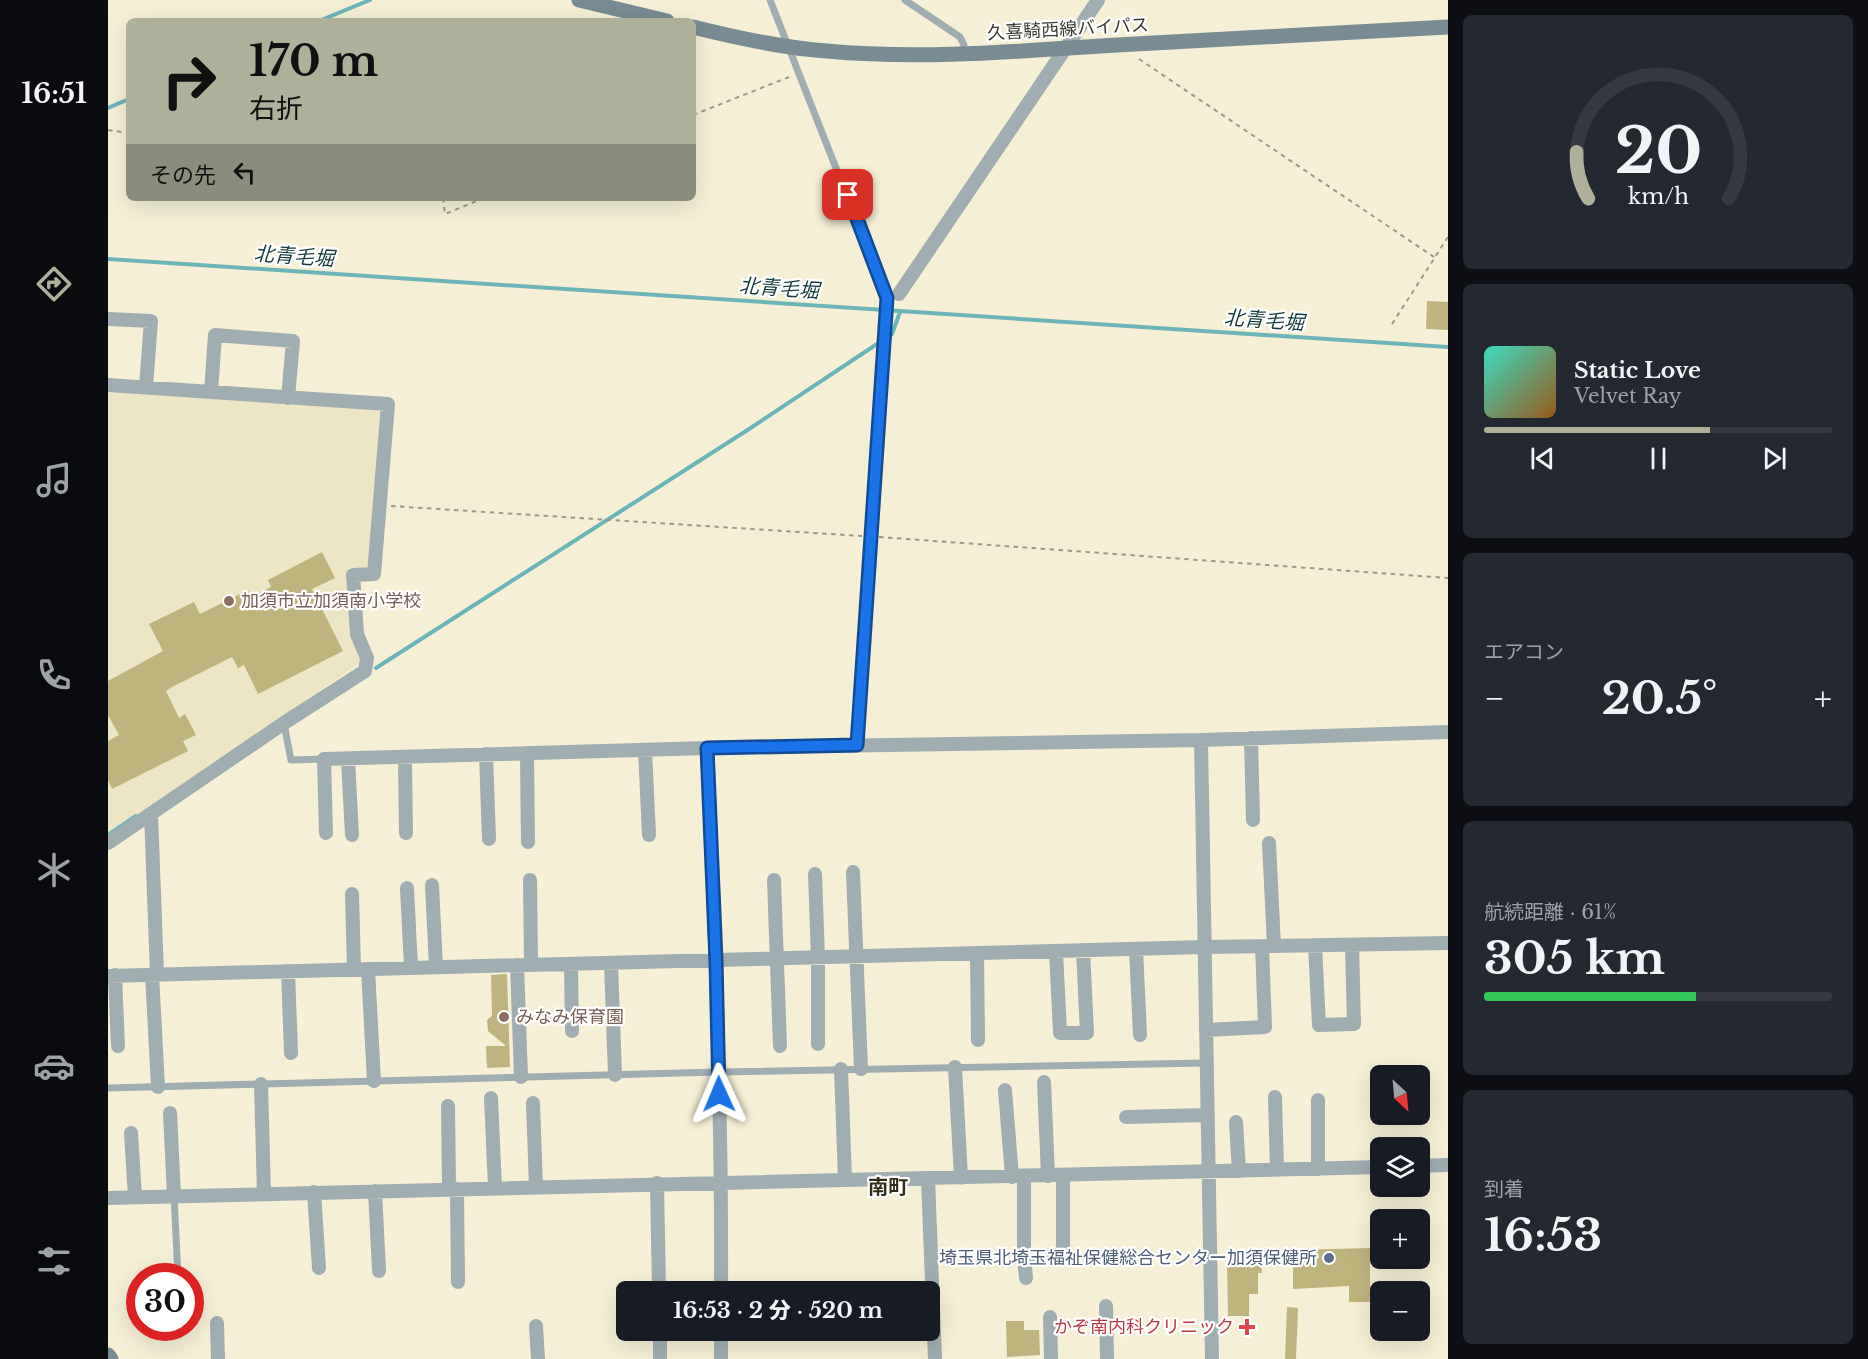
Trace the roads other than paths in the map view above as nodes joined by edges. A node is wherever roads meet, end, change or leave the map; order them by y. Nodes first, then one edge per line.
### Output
1 (579, 0) edge
2 (770, 0) edge
3 (905, 0) edge
4 (1098, 0) edge
5 (654, 18) edge
6 (1448, 27) edge
7 (696, 28) edge
8 (790, 47) junction
9 (1066, 48) junction
10 (964, 53) junction
11 (891, 298) junction
12 (108, 319) edge
13 (108, 385) edge
14 (146, 387) junction
15 (211, 392) junction
16 (288, 398) junction
17 (284, 723) junction
18 (1448, 732) edge
19 (1251, 738) junction
20 (1201, 740) junction
21 (857, 745) junction
22 (707, 748) junction
23 (645, 750) junction
24 (527, 753) junction
25 (486, 754) junction
26 (405, 757) junction
27 (324, 759) junction
28 (348, 759) junction
29 (151, 814) junction
30 (1253, 820) dead end
31 (326, 833) dead end
32 (406, 833) dead end
33 (352, 835) dead end
34 (649, 835) dead end
35 (489, 839) dead end
36 (528, 842) dead end
37 (108, 843) edge
38 (1269, 843) dead end
39 (853, 872) dead end
40 (814, 874) dead end
41 (530, 880) dead end
42 (774, 880) dead end
43 (432, 885) dead end
44 (407, 888) dead end
45 (352, 894) dead end
46 (1448, 943) edge
47 (1315, 945) junction
48 (1352, 945) junction
49 (1268, 946) junction
50 (1204, 947) junction
51 (1136, 949) junction
52 (1083, 950) junction
53 (1056, 951) junction
54 (977, 953) junction
55 (856, 957) junction
56 (818, 958) junction
57 (776, 959) junction
58 (716, 960) junction
59 (611, 963) junction
60 (571, 964) junction
61 (524, 965) junction
62 (436, 967) junction
63 (411, 968) junction
64 (361, 969) junction
65 (288, 971) junction
66 (154, 974) junction
67 (112, 976) edge
68 (1206, 1030) junction
69 (572, 1031) dead end
70 (1140, 1035) dead end
71 (978, 1040) dead end
72 (818, 1044) dead end
73 (118, 1046) dead end
74 (780, 1046) dead end
75 (291, 1053) dead end
76 (1206, 1062) junction
77 (955, 1067) junction
78 (861, 1069) junction
79 (841, 1070) junction
80 (719, 1072) junction
81 (615, 1075) junction
82 (521, 1077) junction
83 (374, 1081) junction
84 (1044, 1082) dead end
85 (261, 1084) junction
86 (158, 1087) junction
87 (108, 1088) edge
88 (1005, 1090) dead end
89 (1275, 1097) dead end
90 (491, 1098) dead end
91 (1318, 1100) dead end
92 (533, 1103) dead end
93 (448, 1106) dead end
94 (170, 1113) dead end
95 (1207, 1115) junction
96 (1126, 1118) dead end
97 (1236, 1122) dead end
98 (131, 1133) dead end
99 (1430, 1166) edge
100 (1448, 1166) edge
101 (1370, 1167) edge
102 (1318, 1169) junction
103 (1277, 1170) junction
104 (1239, 1171) junction
105 (1208, 1172) junction
106 (1048, 1176) junction
107 (1063, 1176) junction
108 (1018, 1177) junction
109 (961, 1178) junction
110 (928, 1179) junction
111 (844, 1180) junction
112 (721, 1182) junction
113 (657, 1184) junction
114 (536, 1187) junction
115 (495, 1188) junction
116 (453, 1189) junction
117 (375, 1191) junction
118 (314, 1192) junction
119 (264, 1194) junction
120 (174, 1196) junction
121 (135, 1197) junction
122 (108, 1198) edge
123 (1024, 1257) junction
124 (177, 1263) edge
125 (319, 1268) dead end
126 (379, 1270) dead end
127 (1026, 1278) dead end
128 (659, 1281) edge
129 (721, 1281) edge
130 (458, 1282) dead end
131 (1106, 1306) dead end
132 (1050, 1317) dead end
133 (217, 1323) dead end
134 (536, 1326) dead end
135 (660, 1341) edge
136 (721, 1341) edge
137 (108, 1355) edge
138 (111, 1359) edge
139 (218, 1359) edge
140 (538, 1359) edge
141 (660, 1359) edge
142 (721, 1359) edge
143 (935, 1359) edge
144 (1051, 1359) edge
145 (1107, 1359) edge
146 (1212, 1359) edge

1 - 5 main road
2 - 8 lane
3 - 10 lane
4 - 9 street
6 - 9 main road, 久喜騎西線バイパス
7 - 8 main road, 久喜騎西線バイパス
8 - 10 main road, 久喜騎西線バイパス
8 - 11 lane
9 - 10 main road, 久喜騎西線バイパス
9 - 11 street
11 - 21 lane
12 - 14 street
13 - 14 street
14 - 15 street
15 - 16 street
15 - 16 street
16 - 17 street
17 - 27 lane
17 - 29 street
18 - 19 street
19 - 20 street
19 - 30 street
20 - 21 street
20 - 50 street
21 - 22 street
22 - 23 street
22 - 58 street
23 - 24 street
23 - 34 street
24 - 25 street
24 - 36 street
25 - 26 street
25 - 35 street
26 - 28 street
26 - 32 street
27 - 28 street
27 - 31 street
28 - 33 street
29 - 37 street
29 - 66 street
38 - 49 street
39 - 55 street
40 - 56 street
41 - 61 street
42 - 57 street
43 - 62 street
44 - 63 street
45 - 64 street
46 - 48 street
47 - 48 street
47 - 48 street
47 - 49 street
49 - 50 street
49 - 68 street
50 - 51 street
50 - 68 street
51 - 52 street
51 - 70 street
52 - 53 street
52 - 53 street
53 - 54 street
54 - 55 street
54 - 71 street
55 - 56 street
55 - 78 street
56 - 57 street
56 - 72 street
57 - 58 street
57 - 74 street
58 - 59 street
58 - 80 street
59 - 60 street
59 - 81 street
60 - 61 street
60 - 69 street
61 - 62 street
61 - 82 street
62 - 63 street
63 - 64 street
64 - 65 street
64 - 83 street
65 - 66 street
65 - 75 street
66 - 67 street
66 - 86 street
67 - 73 street
68 - 76 street
76 - 77 lane
76 - 95 street
77 - 78 lane
77 - 109 street
78 - 79 lane
79 - 80 lane
79 - 111 street
80 - 81 lane
80 - 112 street
81 - 82 lane
82 - 83 lane
83 - 85 lane
84 - 106 street
85 - 86 lane
85 - 119 street
86 - 87 lane
88 - 108 street
89 - 103 street
90 - 115 street
91 - 102 street
92 - 114 street
93 - 116 street
94 - 120 street
95 - 96 street
95 - 105 street
97 - 104 street
98 - 121 street
99 - 100 street
101 - 102 street
102 - 103 street
103 - 104 street
104 - 105 street
105 - 107 street
105 - 146 street
106 - 107 street
106 - 108 street
107 - 123 street
108 - 109 street
108 - 123 street
109 - 110 street
110 - 111 street
110 - 143 street
111 - 112 street
112 - 113 street
112 - 129 street
113 - 114 street
113 - 128 street
114 - 115 street
115 - 116 street
116 - 117 street
116 - 130 street
117 - 118 street
117 - 126 street
118 - 119 street
118 - 125 street
119 - 120 street
120 - 121 street
120 - 124 lane
121 - 122 street
123 - 127 street
131 - 145 street
132 - 144 street
133 - 139 street
134 - 140 street
135 - 141 street
136 - 142 street
137 - 138 main road

